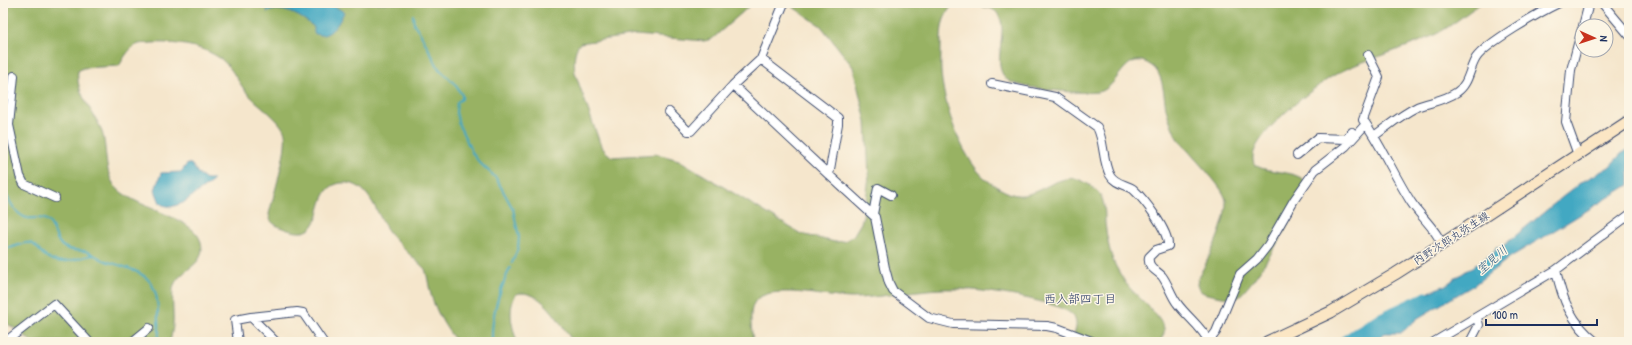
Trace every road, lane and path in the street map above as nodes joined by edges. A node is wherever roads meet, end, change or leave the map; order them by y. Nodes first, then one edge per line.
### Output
1 (784, 3) edge
2 (1559, 3) edge
3 (1589, 3) edge
4 (1602, 3) edge
5 (1541, 7) edge
6 (1585, 18) edge
7 (1629, 35) edge
8 (1368, 55) dead end
9 (1574, 58) edge
10 (761, 59) junction
11 (14, 76) dead end
12 (992, 84) dead end
13 (733, 85) junction
14 (669, 112) dead end
15 (1629, 121) edge
16 (1365, 122) junction
17 (1374, 136) junction
18 (1297, 155) dead end
19 (1578, 155) junction
20 (829, 175) junction
21 (891, 195) dead end
22 (55, 198) dead end
23 (873, 214) junction
24 (1629, 215) edge
25 (1442, 244) junction
26 (1556, 270) junction
27 (251, 317) junction
28 (1477, 318) junction
29 (149, 328) dead end
30 (85, 341) edge
31 (5, 342) edge
32 (132, 342) edge
33 (238, 342) edge
34 (276, 342) edge
35 (323, 342) edge
36 (1094, 342) edge
37 (1209, 342) edge
38 (1266, 342) edge
39 (1434, 342) edge
40 (1470, 342) edge
41 (1596, 342) edge

1 - 10 street
2 - 5 street
3 - 6 street
4 - 7 street
5 - 17 street
8 - 16 street
9 - 19 street
10 - 13 street
10 - 20 street
11 - 22 street
12 - 37 street
13 - 14 street
13 - 20 street
15 - 19 main road, 内野次郎丸弥生線
16 - 17 street
16 - 18 street
16 - 37 street
17 - 25 street
19 - 25 main road, 内野次郎丸弥生線
20 - 23 street
21 - 23 street
23 - 36 street
24 - 26 street
25 - 38 main road, 内野次郎丸弥生線
26 - 28 street
26 - 41 street
27 - 33 street
27 - 34 street
27 - 35 street
28 - 39 street
28 - 40 street
29 - 32 street
30 - 31 street

